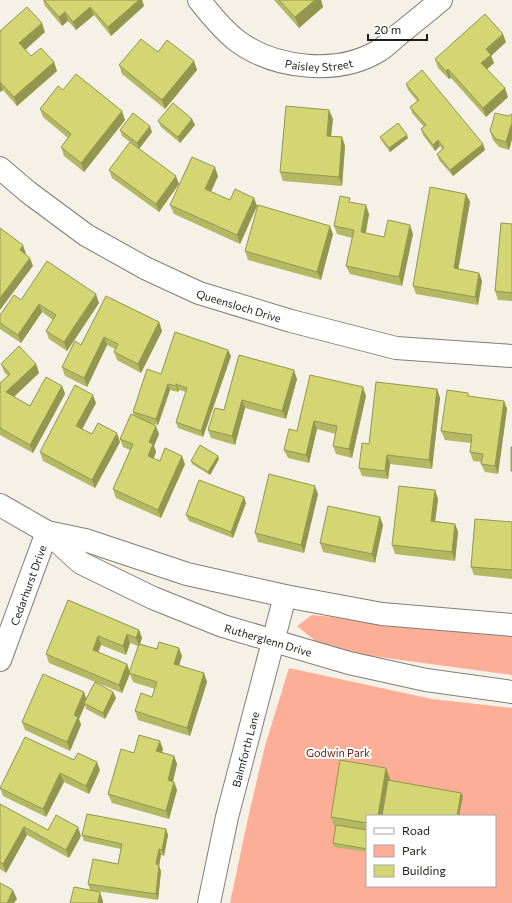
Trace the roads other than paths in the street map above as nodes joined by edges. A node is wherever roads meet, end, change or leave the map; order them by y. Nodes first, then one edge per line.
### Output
1 (199, 0) edge
2 (441, 0) edge
3 (0, 168) edge
4 (512, 356) edge
5 (0, 505) edge
6 (47, 532) junction
7 (285, 596) junction
8 (512, 625) edge
9 (274, 640) junction
10 (0, 660) edge
11 (512, 692) edge
12 (209, 903) edge

1 - 2 street, Paisley Street
3 - 4 street, Queensloch Drive
5 - 6 street, Rutherglenn Drive
6 - 7 street, Rutherglenn Drive
6 - 9 street, Rutherglenn Drive
6 - 10 street, Cedarhurst Drive
7 - 8 street, Rutherglenn Drive
7 - 9 street, Balmforth Lane
9 - 11 street, Rutherglenn Drive
9 - 12 street, Balmforth Lane

